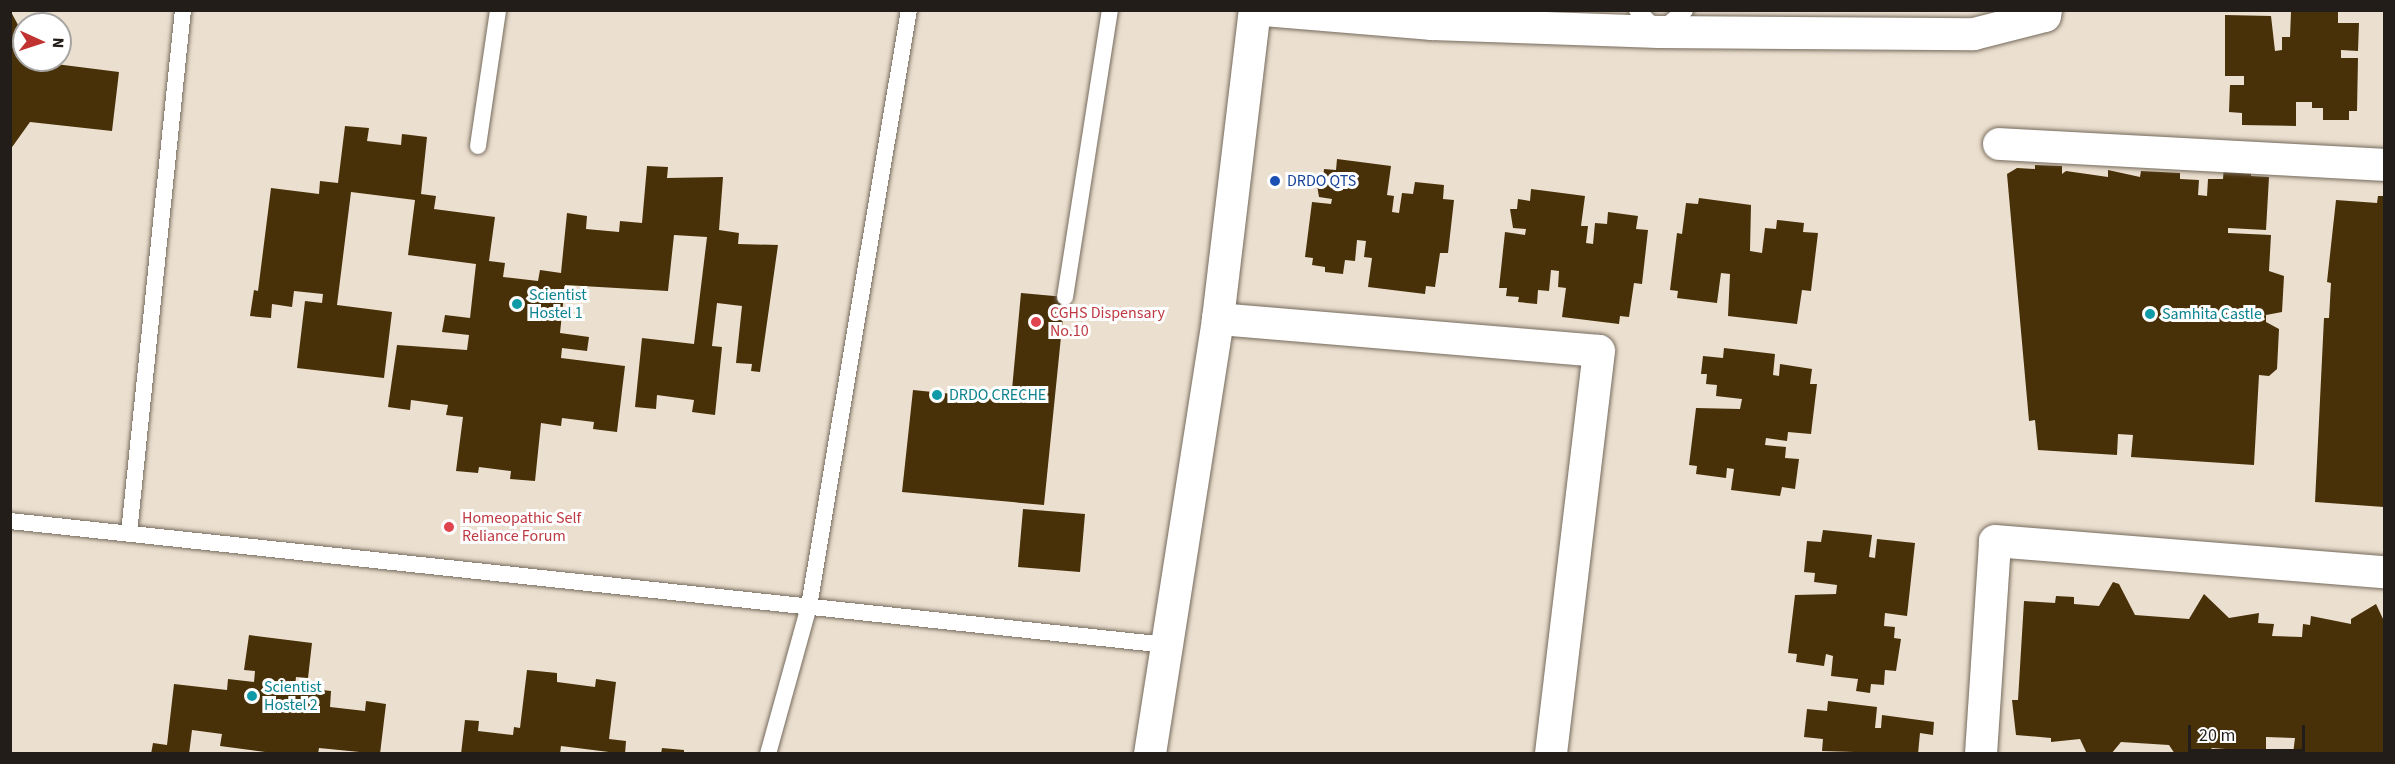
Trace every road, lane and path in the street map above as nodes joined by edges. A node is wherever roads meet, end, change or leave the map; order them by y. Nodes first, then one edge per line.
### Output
1 (183, 10) edge
2 (498, 10) edge
3 (909, 10) edge
4 (1110, 10) edge
5 (1255, 10) edge
6 (1264, 10) edge
7 (1637, 10) edge
8 (1685, 10) edge
9 (2046, 10) edge
10 (1659, 32) junction
11 (1999, 144) dead end
12 (478, 146) dead end
13 (2385, 165) edge
14 (1065, 297) dead end
15 (1218, 319) junction
16 (10, 520) edge
17 (129, 533) junction
18 (2385, 572) edge
19 (809, 606) junction
20 (1167, 645) junction
21 (768, 753) edge
22 (1150, 753) edge
23 (1551, 753) edge
24 (1981, 753) edge

1 - 17 lane
2 - 12 lane
3 - 19 lane
4 - 14 lane
5 - 15 street
6 - 10 street
7 - 10 lane
8 - 10 lane
9 - 10 street
11 - 13 street
15 - 20 street
15 - 23 street
16 - 17 lane
17 - 19 lane
18 - 24 street
19 - 20 lane
19 - 21 lane
20 - 22 street

